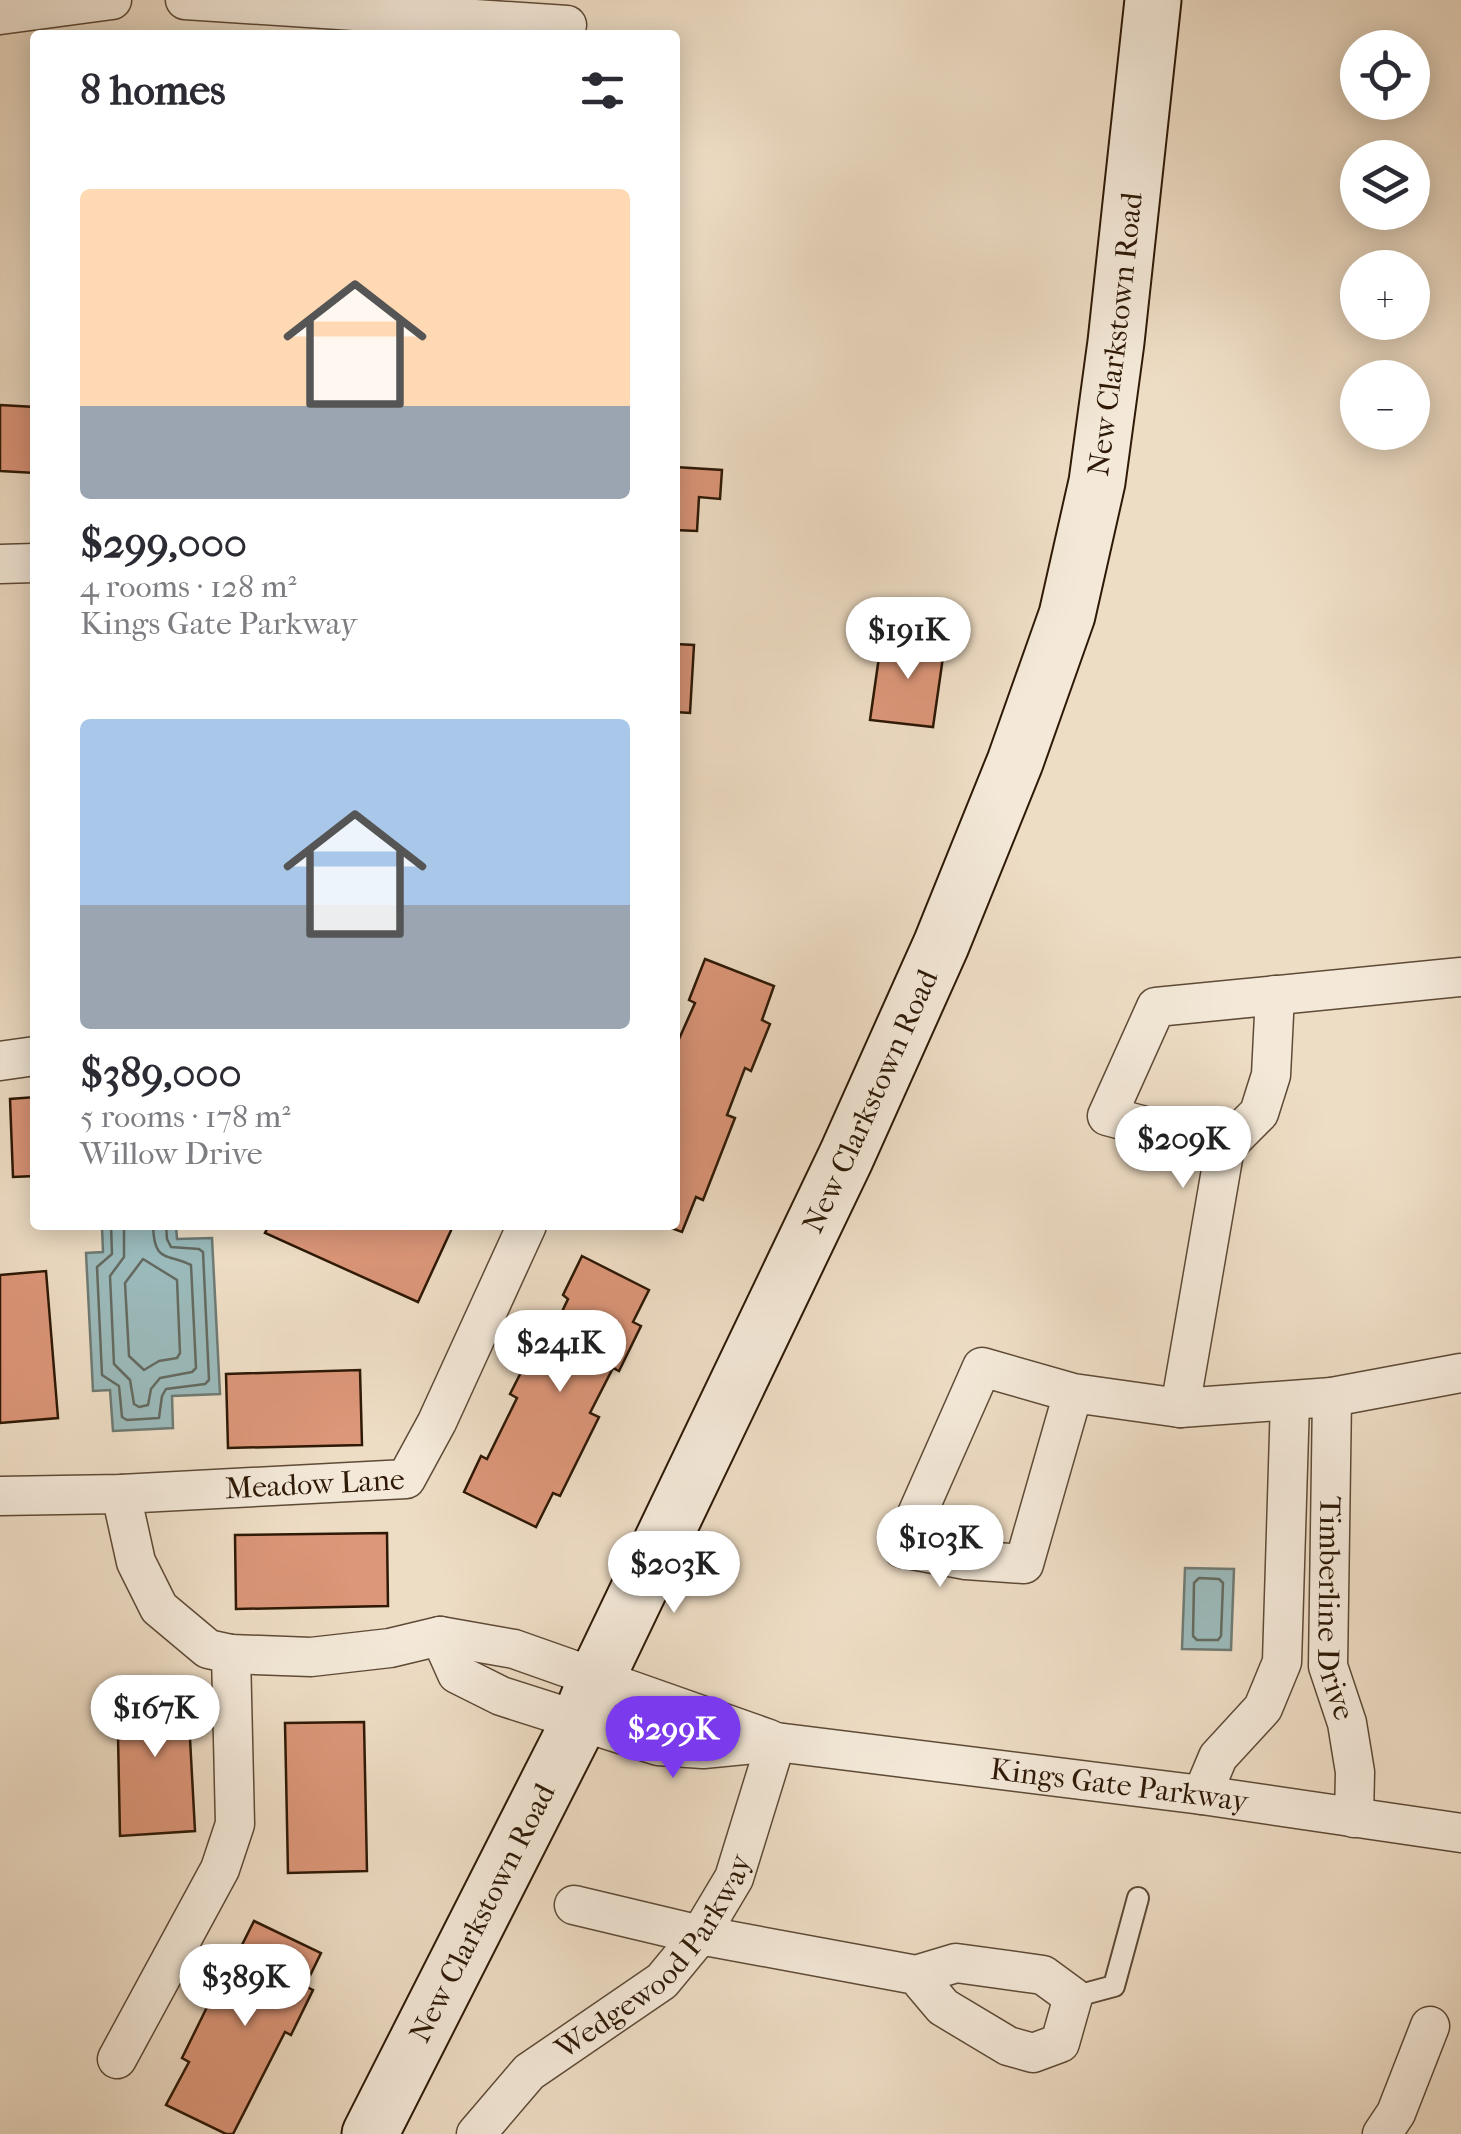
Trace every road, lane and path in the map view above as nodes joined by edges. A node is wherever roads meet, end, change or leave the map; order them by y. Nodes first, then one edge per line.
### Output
1 (112, 0) edge
2 (184, 0) edge
3 (1153, 0) edge
4 (0, 15) edge
5 (568, 20) edge
6 (30, 563) edge
7 (0, 564) edge
8 (1461, 977) edge
9 (1275, 995) junction
10 (30, 1057) edge
11 (0, 1060) edge
12 (1225, 1147) junction
13 (525, 1230) edge
14 (1461, 1373) edge
15 (1073, 1393) junction
16 (1332, 1397) junction
17 (1290, 1401) junction
18 (1180, 1408) junction
19 (120, 1494) junction
20 (0, 1496) edge
21 (231, 1654) junction
22 (588, 1700) junction
23 (776, 1742) junction
24 (1202, 1795) junction
25 (1354, 1818) junction
26 (1461, 1833) edge
27 (1138, 1898) dead end
28 (574, 1905) dead end
29 (700, 1935) junction
30 (916, 1975) junction
31 (1073, 1997) junction
32 (1430, 2026) dead end
33 (117, 2059) dead end
34 (1397, 2127) edge
35 (370, 2134) edge
36 (476, 2134) edge

1 - 4 street
2 - 5 street
3 - 22 street, New Clarkstown Road
6 - 7 street
8 - 9 street
9 - 12 street
9 - 12 street
10 - 11 street
12 - 18 street
13 - 19 street, Meadow Lane
14 - 16 street
15 - 15 street
15 - 18 street
16 - 17 street
16 - 25 street, Timberline Drive
17 - 18 street
17 - 24 street, Timberline Drive
19 - 20 street, Meadow Lane
19 - 21 street
21 - 22 street
21 - 33 street
22 - 23 street, Kings Gate Parkway
22 - 35 street, New Clarkstown Road
23 - 24 street, Kings Gate Parkway
23 - 29 street, Wedgewood Parkway
24 - 25 street, Kings Gate Parkway
25 - 26 street, Kings Gate Parkway
27 - 31 lane
28 - 29 street
29 - 30 street
29 - 36 street, Wedgewood Parkway
30 - 31 street
30 - 31 street
32 - 34 street

